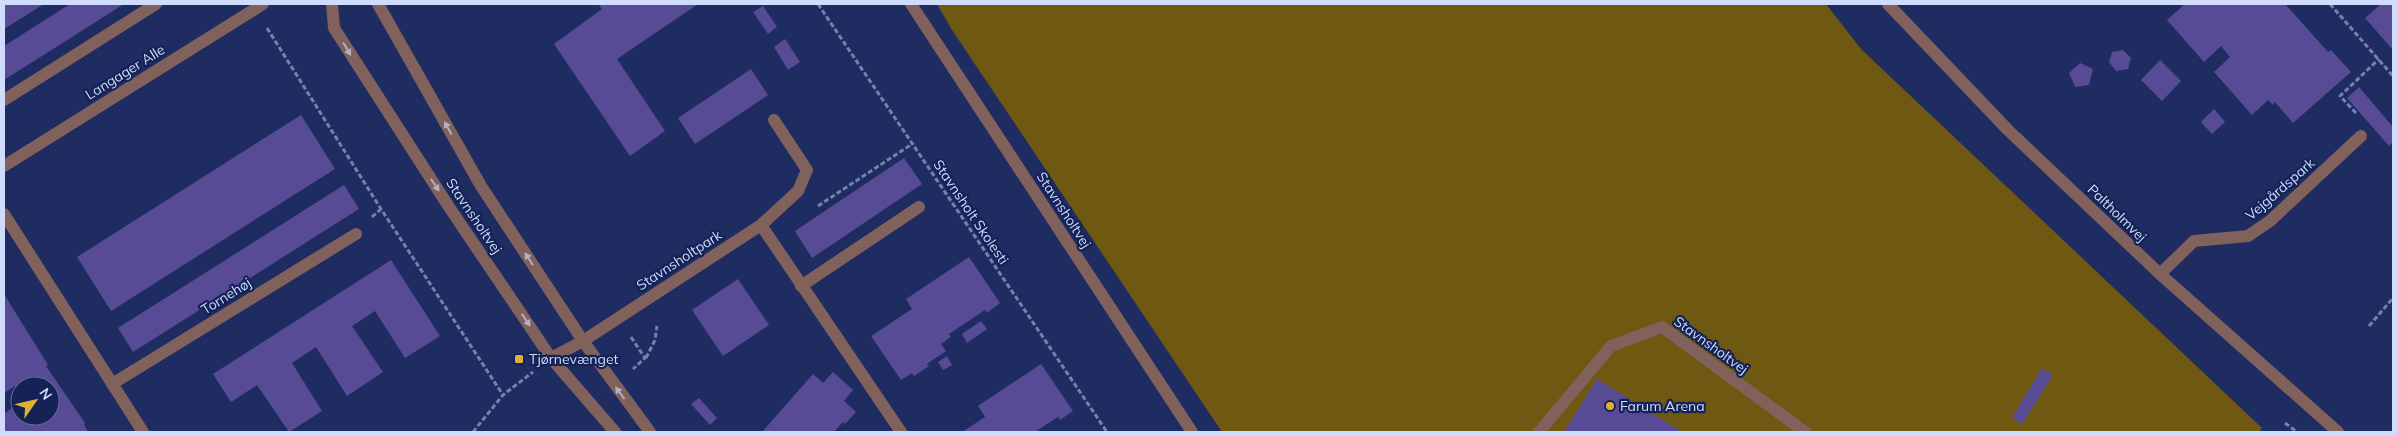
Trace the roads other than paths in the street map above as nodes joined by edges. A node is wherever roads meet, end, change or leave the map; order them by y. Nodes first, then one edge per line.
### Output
1 (156, 4) edge
2 (332, 4) edge
3 (378, 4) edge
4 (911, 4) edge
5 (1888, 4) edge
6 (259, 6) edge
7 (4, 100) edge
8 (774, 120) dead end
9 (2361, 136) road end
10 (4, 166) edge
11 (919, 207) dead end
12 (4, 214) edge
13 (761, 226) junction
14 (356, 234) dead end
15 (2160, 274) junction
16 (801, 286) junction
17 (583, 341) junction
18 (552, 358) junction
19 (112, 384) junction
20 (143, 432) edge
21 (615, 432) edge
22 (650, 432) edge
23 (900, 432) edge
24 (1192, 432) edge
25 (1539, 432) edge
26 (1805, 432) edge
27 (2338, 432) edge

1 - 7 street
2 -> 18 street, Stavnsholtvej
17 -> 3 street, Stavnsholtvej
4 - 24 street, Stavnsholtvej
5 - 15 street, Paltholmvej
6 - 10 street, Langager Alle
8 - 13 street, Stavnsholtpark
9 - 15 street, Vejgårdspark
11 - 16 street
12 - 19 street
13 - 16 street
13 - 17 street, Stavnsholtpark
14 - 19 street, Tornehøj
15 - 27 street, Paltholmvej
16 - 23 street
17 - 18 street, Stavnsholtpark
22 -> 17 street, Stavnsholtvej
18 - 21 street, Stavnsholtvej
19 - 20 street
25 - 26 street, Stavnsholtvej

